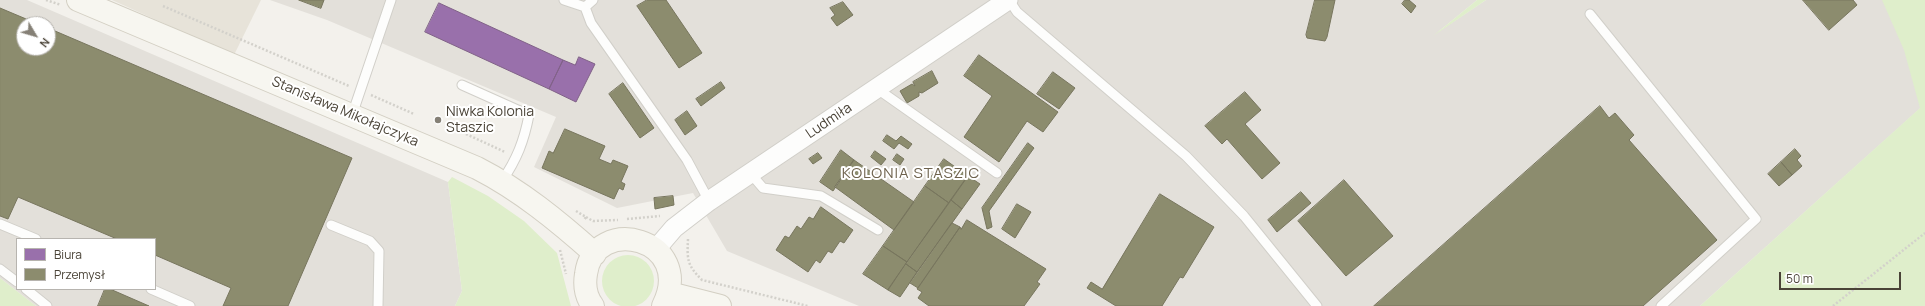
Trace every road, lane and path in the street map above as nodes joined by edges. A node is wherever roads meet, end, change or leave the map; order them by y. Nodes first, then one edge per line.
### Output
1 (78, 0) edge
2 (391, 0) edge
3 (564, 0) edge
4 (593, 0) edge
5 (1009, 0) edge
6 (163, 6) dead end
7 (586, 7) junction
8 (1590, 14) dead end
9 (462, 85) dead end
10 (876, 88) junction
11 (360, 91) junction
12 (414, 114) dead end
13 (352, 115) junction
14 (996, 173) dead end
15 (751, 174) junction
16 (502, 181) junction
17 (708, 201) junction
18 (0, 224) edge
19 (331, 225) dead end
20 (878, 230) dead end
21 (1925, 233) edge
22 (34, 238) edge
23 (688, 239) dead end
24 (656, 249) junction
25 (595, 254) junction
26 (0, 269) edge
27 (16, 281) edge
28 (27, 290) edge
29 (153, 290) edge
30 (666, 299) edge
31 (47, 306) edge
32 (190, 306) edge
33 (378, 306) edge
34 (593, 306) edge
35 (720, 306) edge
36 (808, 306) edge
37 (1317, 306) edge
38 (1661, 306) edge
39 (1833, 306) edge

1 - 13 street, Stanisława Mikołajczyka
2 - 11 lane
3 - 7 lane
4 - 7 lane
5 - 10 street, Ludmiła
5 - 37 lane
6 - 11 path
7 - 17 lane
8 - 38 lane
9 - 16 lane
10 - 14 lane
10 - 15 street, Ludmiła
11 - 12 path
11 - 13 lane
13 - 16 street, Stanisława Mikołajczyka
15 - 17 street, Ludmiła
15 - 20 lane
16 - 25 street, Stanisława Mikołajczyka
17 - 24 street, Ludmiła
18 - 22 lane
19 - 33 lane
21 - 39 path
23 - 36 path
24 - 25 street
24 - 30 street
25 - 34 street
26 - 27 lane
28 - 31 lane
29 - 32 lane
30 - 35 street

